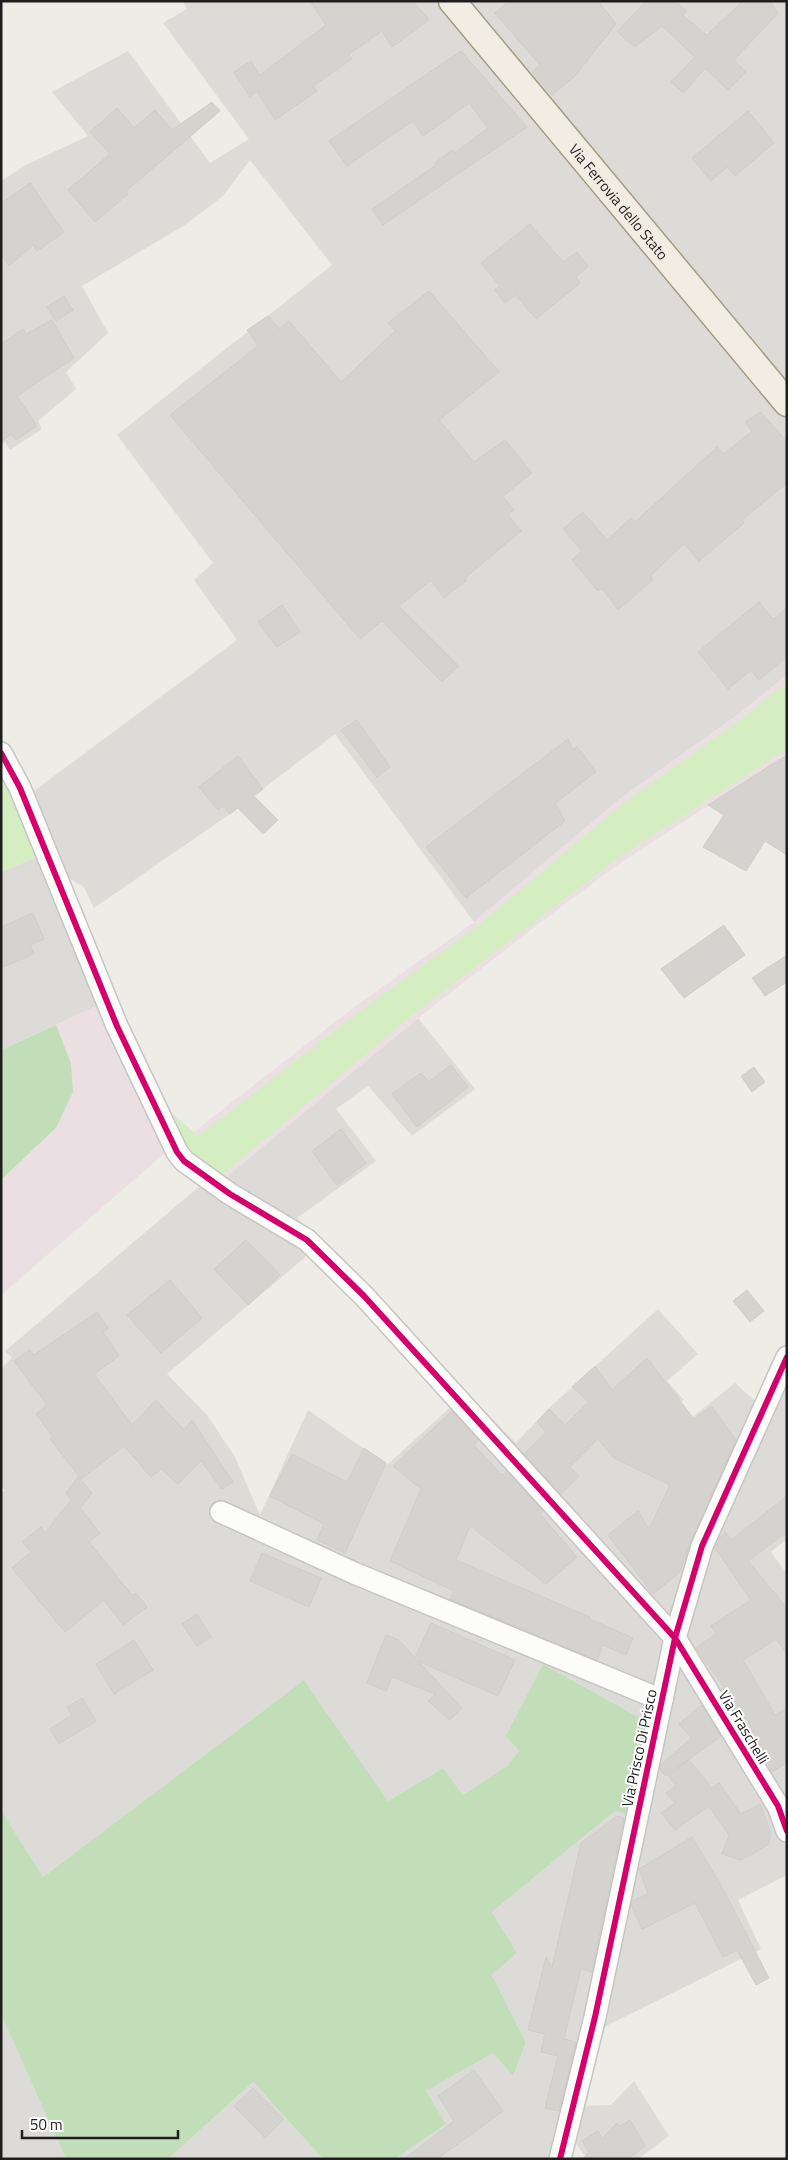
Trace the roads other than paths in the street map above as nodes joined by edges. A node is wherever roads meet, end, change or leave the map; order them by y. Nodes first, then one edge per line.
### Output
1 (452, 1) edge
2 (787, 403) edge
3 (1, 753) edge
4 (787, 1357) edge
5 (221, 1512) dead end
6 (675, 1638) junction
7 (662, 1700) junction
8 (787, 1831) edge
9 (560, 2159) edge

1 - 2 main road, Via Ferrovia dello Stato
3 - 6 street, Via Fraschelli
4 - 6 street, Via Prisco Di Prisco
5 - 7 street
6 - 7 street, Via Prisco Di Prisco
6 - 8 street, Via Fraschelli
7 - 9 street, Via Prisco Di Prisco

